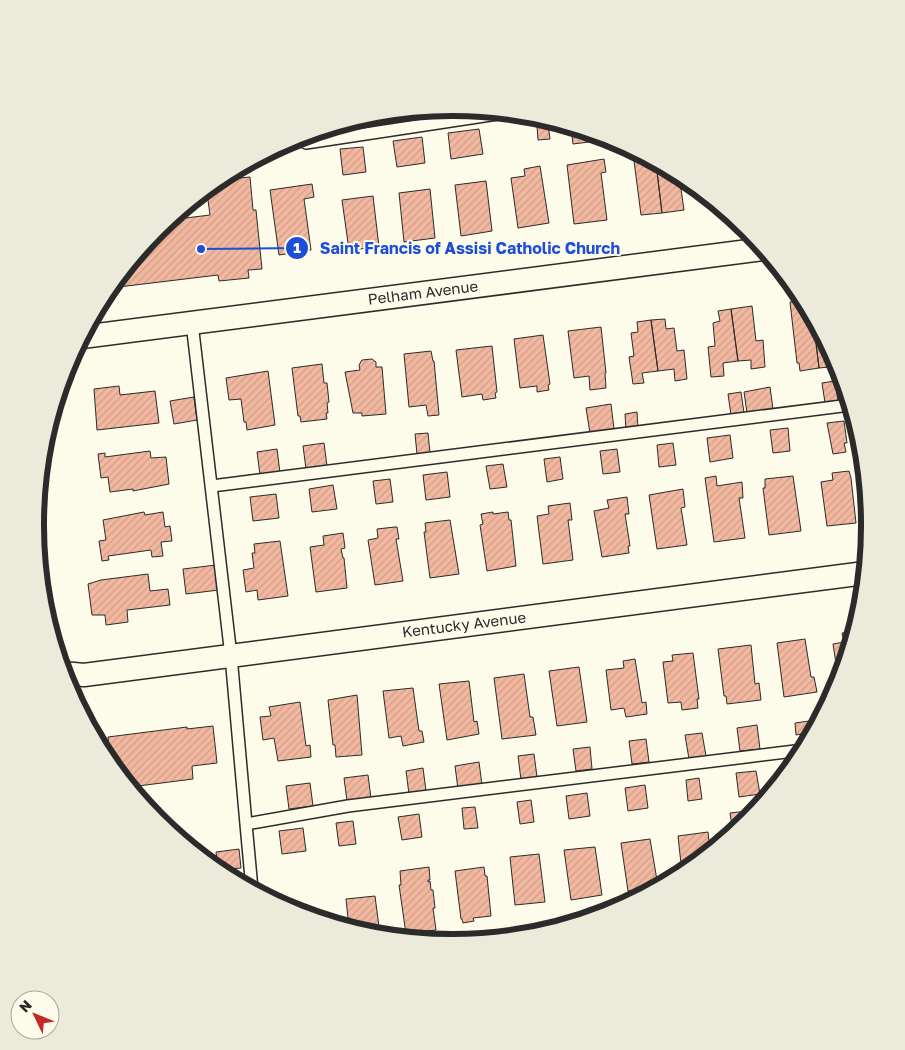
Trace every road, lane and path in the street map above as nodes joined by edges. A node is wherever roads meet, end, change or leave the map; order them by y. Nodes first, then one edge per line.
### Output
1 (448, 116) edge
2 (474, 117) edge
3 (449, 121) junction
4 (326, 136) edge
5 (755, 250) edge
6 (192, 323) junction
7 (91, 336) edge
8 (843, 406) edge
9 (212, 486) junction
10 (858, 574) edge
11 (232, 656) junction
12 (72, 674) edge
13 (792, 751) edge
14 (246, 824) junction
15 (251, 881) edge

1 - 3 lane
2 - 3 lane
3 - 4 lane
5 - 6 street, Pelham Avenue
6 - 7 street, Pelham Avenue
6 - 9 lane
8 - 9 lane
9 - 11 lane
10 - 11 street, Kentucky Avenue
11 - 12 street, Kentucky Avenue
11 - 14 lane
13 - 14 lane
14 - 15 lane

